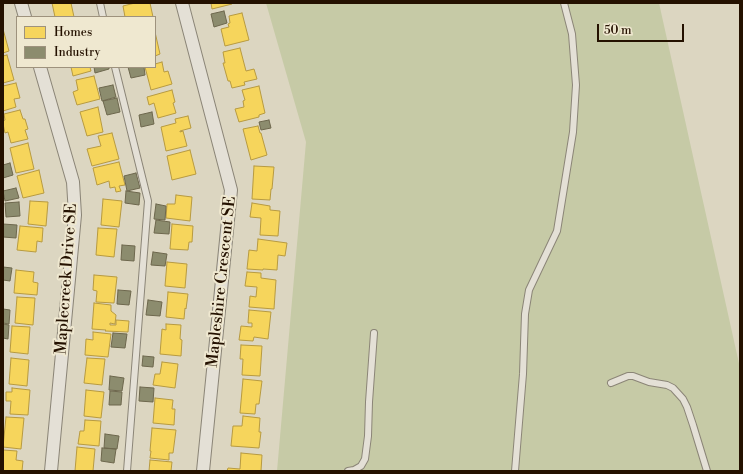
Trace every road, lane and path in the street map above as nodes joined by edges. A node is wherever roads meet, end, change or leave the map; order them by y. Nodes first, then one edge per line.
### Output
1 (22, 3) edge
2 (100, 3) edge
3 (182, 3) edge
4 (564, 3) edge
5 (26, 16) edge
6 (103, 16) edge
7 (40, 68) edge
8 (116, 68) edge
9 (374, 333) dead end
10 (610, 383) dead end
11 (51, 471) edge
12 (127, 471) edge
13 (203, 471) edge
14 (348, 471) edge
15 (515, 471) edge
16 (707, 471) edge

1 - 5 street
2 - 6 lane
3 - 13 street, Mapleshire Crescent SE
4 - 15 lane
7 - 11 street, Maplecreek Drive SE
8 - 12 lane
9 - 14 lane
10 - 16 lane

